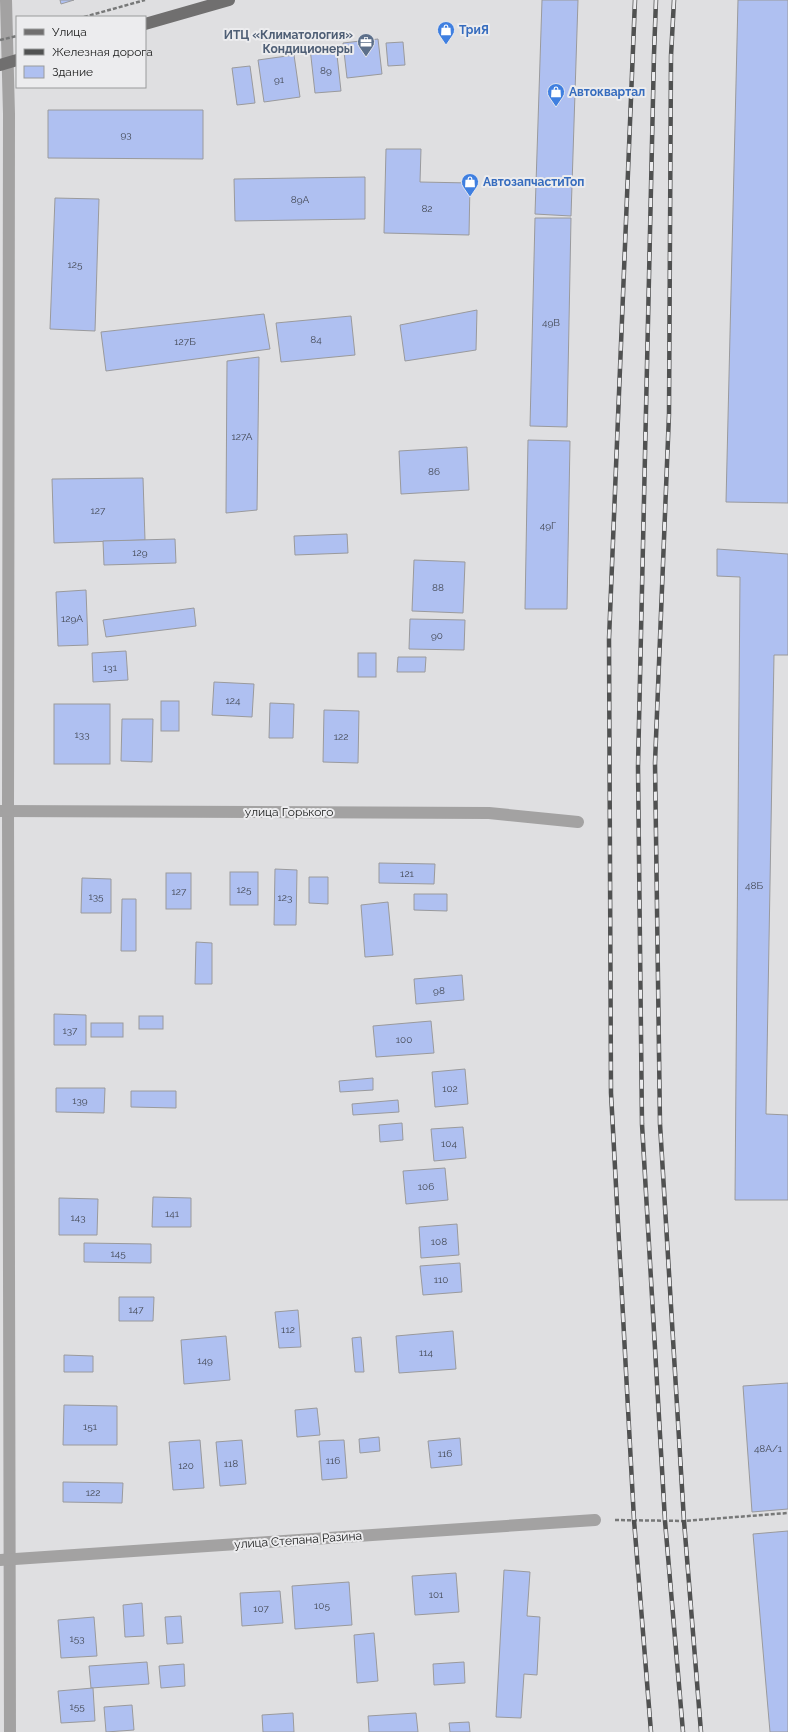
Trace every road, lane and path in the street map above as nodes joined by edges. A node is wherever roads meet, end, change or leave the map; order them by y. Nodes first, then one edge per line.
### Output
1 (6, 0) edge
2 (145, 0) edge
3 (229, 0) edge
4 (88, 16) edge
5 (146, 24) edge
6 (16, 36) edge
7 (0, 40) edge
8 (16, 60) edge
9 (0, 65) edge
10 (4, 811) edge
11 (578, 822) dead end
12 (788, 1513) edge
13 (595, 1520) joint
14 (5, 1560) edge
15 (10, 1732) edge

1 - 10 street
2 - 4 path
3 - 5 main road
6 - 7 path, bridge
8 - 9 main road, bridge
10 - 11 street, улица Горького
10 - 14 street
12 - 13 path
13 - 14 street, улица Степана Разина
14 - 15 street

